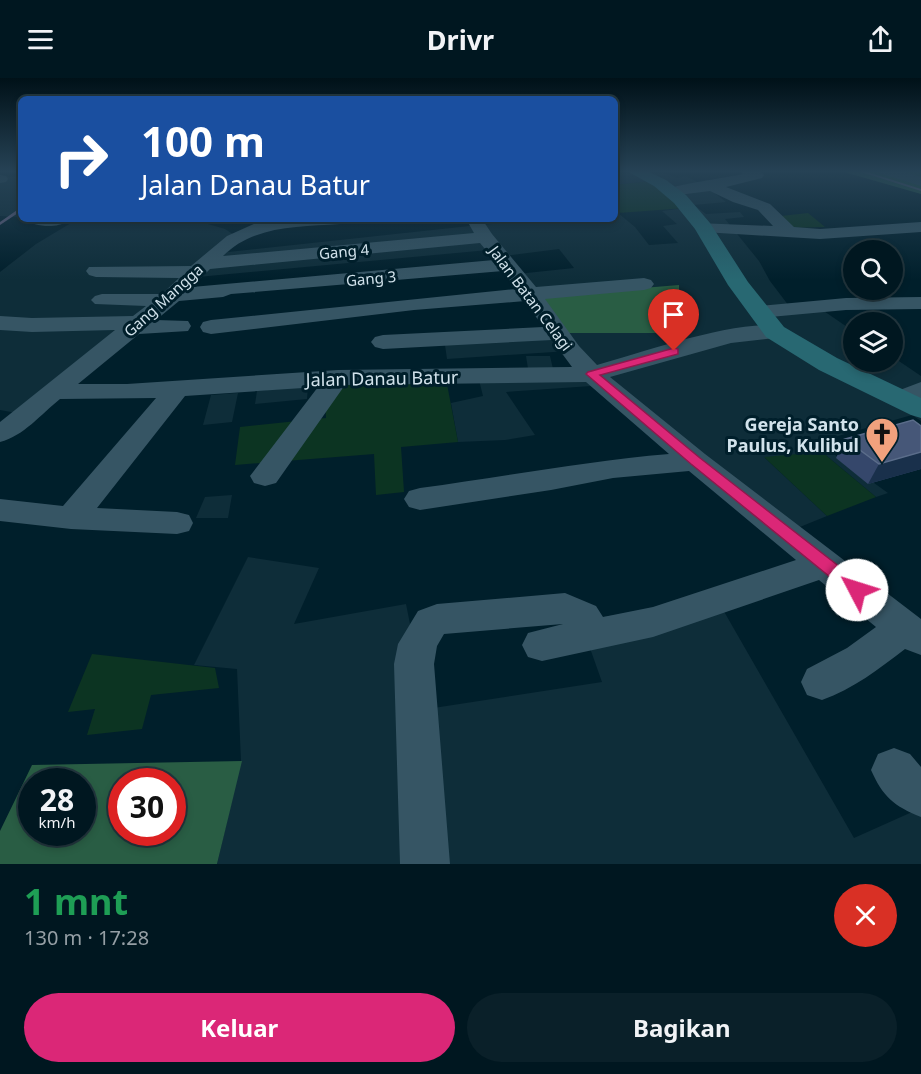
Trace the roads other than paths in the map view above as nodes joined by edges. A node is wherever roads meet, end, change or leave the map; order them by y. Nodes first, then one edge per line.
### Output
1 (686, 207) edge
2 (763, 207) edge
3 (273, 222) edge
4 (476, 222) edge
5 (703, 227) junction
6 (921, 227) edge
7 (789, 232) junction
8 (485, 237) junction
9 (508, 265) junction
10 (199, 268) junction
11 (96, 271) dead end
12 (644, 284) dead end
13 (530, 294) junction
14 (170, 297) junction
15 (102, 300) dead end
16 (921, 303) edge
17 (759, 312) junction
18 (0, 324) edge
19 (136, 325) junction
20 (180, 326) dead end
21 (211, 327) dead end
22 (775, 332) junction
23 (560, 333) junction
24 (383, 342) dead end
25 (592, 374) junction
26 (338, 378) junction
27 (192, 382) junction
28 (53, 391) junction
29 (914, 400) edge
30 (0, 434) edge
31 (695, 461) junction
32 (265, 476) dead end
33 (420, 499) dead end
34 (0, 510) edge
35 (71, 518) junction
36 (177, 523) dead end
37 (826, 564) junction
38 (912, 634) edge
39 (594, 635) junction
40 (542, 645) dead end
41 (822, 682) dead end
42 (425, 864) edge

1 - 5 main road
2 - 7 street
3 - 10 street, Gang Mangga
4 - 8 street, Jalan Batan Celagi
5 - 7 street
5 - 17 main road
6 - 7 street
8 - 9 street, Jalan Batan Celagi
8 - 10 street, Gang 4
9 - 13 street, Jalan Batan Celagi
9 - 14 street, Gang 3
10 - 11 street, Gang 4
10 - 14 street, Gang Mangga
12 - 13 street
13 - 21 street
13 - 23 street, Jalan Batan Celagi
14 - 15 street, Gang 3
14 - 19 street, Gang Mangga
16 - 17 street
17 - 22 main road
18 - 19 street
19 - 20 street
19 - 28 street, Gang Mangga
22 - 25 street, Jalan Danau Batur
22 - 29 main road
23 - 24 street
23 - 25 street, Jalan Batan Celagi
25 - 26 street, Jalan Danau Batur
25 - 31 street, Jalan Batan Celagi
26 - 27 street, Jalan Danau Batur
26 - 32 street
27 - 28 street, Jalan Danau Batur
27 - 35 street
28 - 30 street
31 - 33 street
31 - 37 street, Jalan Batan Celagi
34 - 35 street
35 - 36 street
37 - 38 street, Jalan Batan Celagi
37 - 39 street
38 - 41 street
39 - 40 street
39 - 42 street

